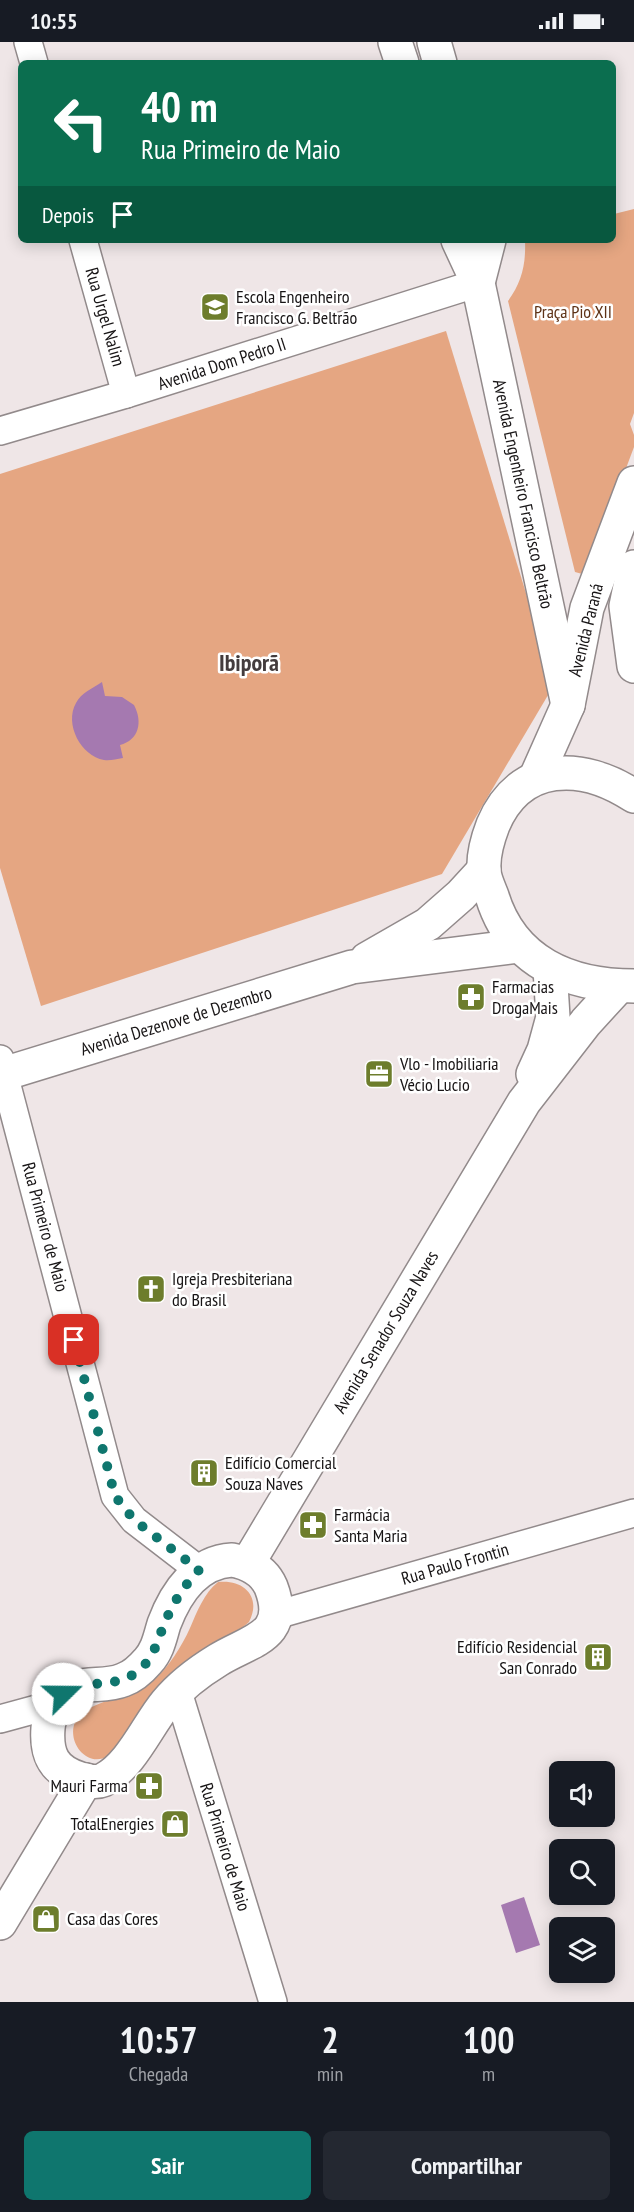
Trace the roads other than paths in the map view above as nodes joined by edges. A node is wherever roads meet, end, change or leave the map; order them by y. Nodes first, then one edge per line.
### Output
1 (28, 42) edge
2 (395, 42) edge
3 (434, 42) edge
4 (33, 60) edge
5 (401, 60) edge
6 (439, 60) edge
7 (84, 243) edge
8 (459, 243) edge
9 (488, 243) edge
10 (478, 283) junction
11 (126, 394) junction
12 (0, 431) edge
13 (634, 483) edge
14 (634, 567) edge
15 (634, 666) edge
16 (568, 705) junction
17 (536, 777) junction
18 (634, 796) edge
19 (484, 870) junction
20 (519, 946) junction
21 (352, 967) junction
22 (550, 969) junction
23 (627, 986) edge
24 (2, 1069) edge
25 (524, 1101) junction
26 (634, 1513) edge
27 (248, 1563) junction
28 (199, 1570) junction
29 (276, 1615) junction
30 (178, 1692) junction
31 (55, 1704) junction
32 (0, 1719) edge
33 (86, 1780) junction
34 (0, 1923) edge
35 (273, 2002) edge

1 - 4 street
2 - 5 street
3 - 6 street
7 - 11 street, Rua Urgel Nalim
8 - 10 street, Avenida Engenheiro Francisco Beltrão
9 - 10 street, Avenida Engenheiro Francisco Beltrão
10 - 11 street, Avenida Dom Pedro II
10 - 16 street, Avenida Engenheiro Francisco Beltrão
11 - 12 street, Avenida Dom Pedro II
13 - 16 street, Avenida Paraná
14 - 15 street, Avenida Paraná
16 - 17 street, Avenida Paraná
17 - 18 street
17 - 19 street
19 - 20 street
19 - 21 street, Avenida Dezenove de Dezembro
20 - 21 street, Avenida Dezenove de Dezembro
20 - 22 street
21 - 24 street, Avenida Dezenove de Dezembro
22 - 23 street
22 - 25 street
23 - 25 street
24 - 28 street, Rua Primeiro de Maio
25 - 27 street, Avenida Senador Souza Naves
26 - 29 street, Rua Paulo Frontin
27 - 28 street
27 - 29 street
28 - 31 street
29 - 30 street
30 - 33 street
30 - 35 street, Rua Primeiro de Maio
31 - 32 street
31 - 33 street
33 - 34 street

